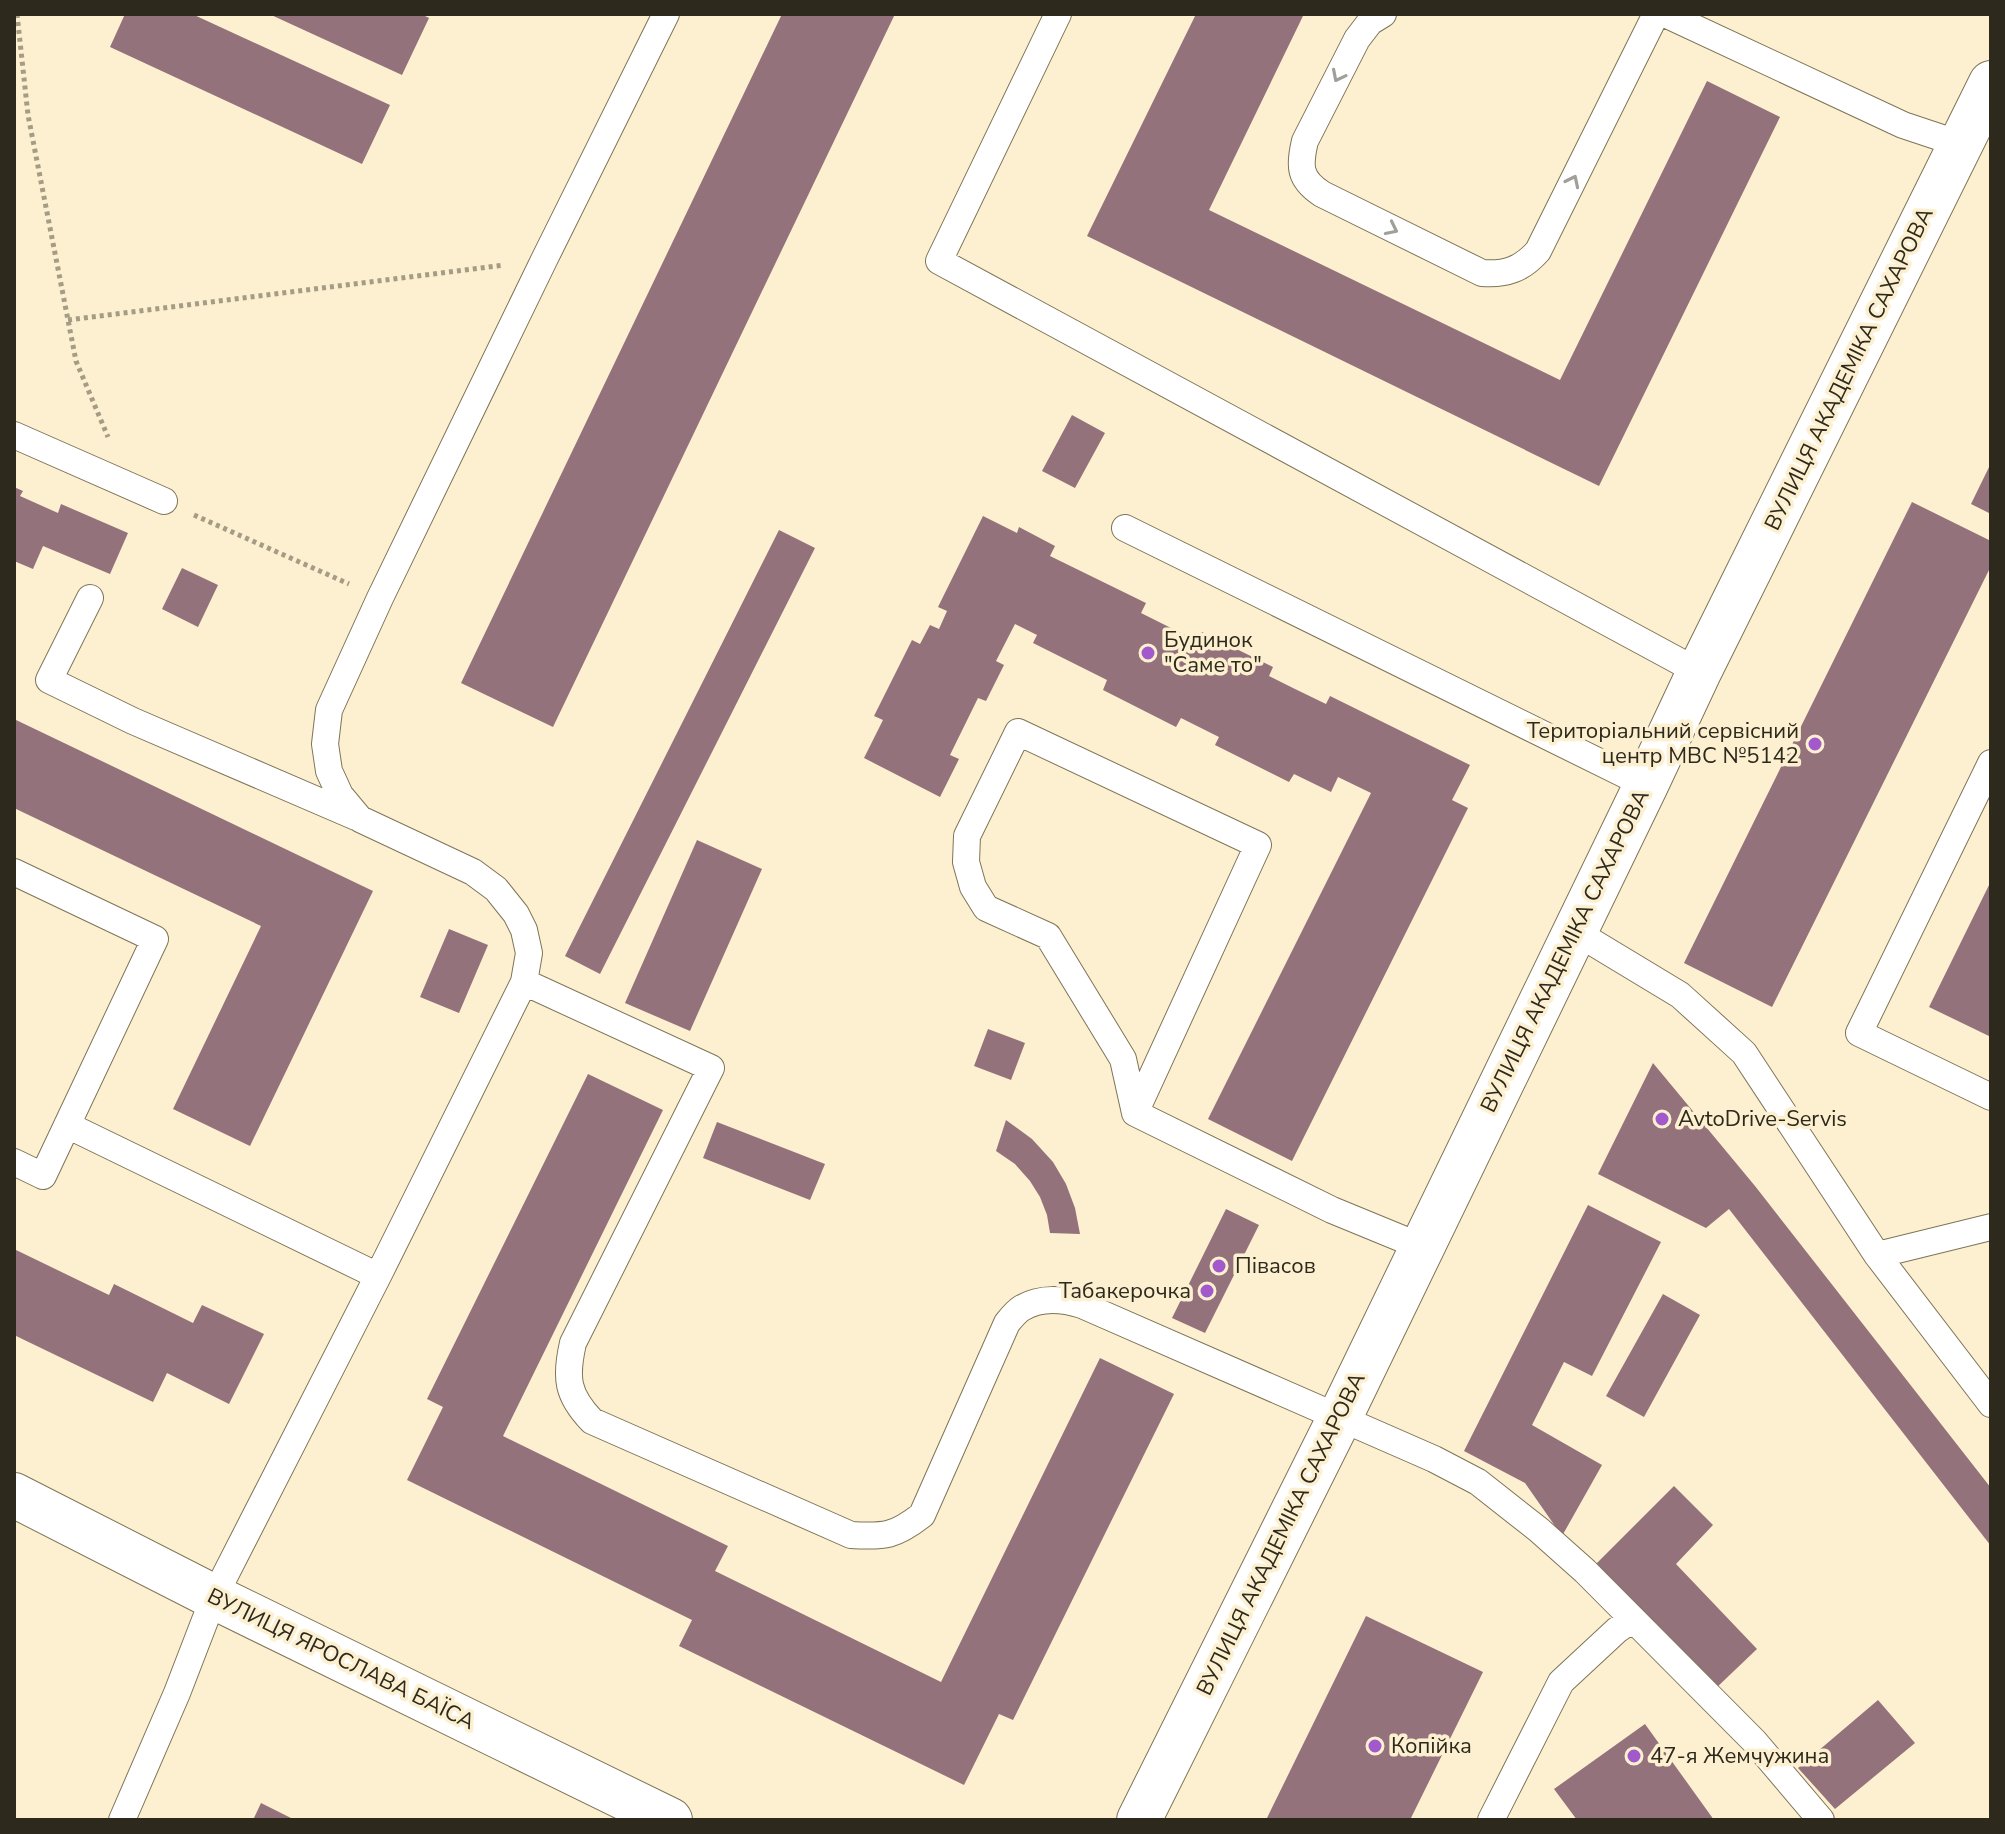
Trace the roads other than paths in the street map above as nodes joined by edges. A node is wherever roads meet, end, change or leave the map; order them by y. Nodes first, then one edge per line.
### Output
1 (666, 14) edge
2 (1058, 14) edge
3 (1383, 14) edge
4 (1656, 14) edge
5 (1665, 14) edge
6 (1991, 83) edge
7 (1960, 144) junction
8 (14, 435) edge
9 (164, 501) road end
10 (1125, 528) dead end
11 (90, 598) dead end
12 (1699, 672) junction
13 (1991, 763) edge
14 (1646, 785) junction
15 (360, 819) junction
16 (14, 872) edge
17 (1574, 931) junction
18 (524, 982) junction
19 (1991, 1097) edge
20 (1135, 1113) junction
21 (67, 1125) junction
22 (14, 1162) edge
23 (1991, 1227) edge
24 (1422, 1247) junction
25 (1877, 1255) junction
26 (378, 1276) junction
27 (1991, 1404) edge
28 (1340, 1417) junction
29 (14, 1495) edge
30 (214, 1597) junction
31 (1633, 1619) junction
32 (122, 1820) edge
33 (670, 1820) edge
34 (1139, 1820) edge
35 (1491, 1820) edge
36 (1821, 1820) edge

1 - 15 lane
2 - 12 lane
3 -> 4 lane
5 - 7 lane
6 - 7 street, ВУЛИЦЯ АКАДЕМІКА САХАРОВА
7 - 12 street, ВУЛИЦЯ АКАДЕМІКА САХАРОВА
8 - 9 lane
10 - 14 lane
11 - 15 lane
12 - 14 street, ВУЛИЦЯ АКАДЕМІКА САХАРОВА
13 - 19 lane
14 - 17 street, ВУЛИЦЯ АКАДЕМІКА САХАРОВА
15 - 18 lane
16 - 21 lane
17 - 24 street, ВУЛИЦЯ АКАДЕМІКА САХАРОВА
17 - 25 lane
18 - 26 lane
18 - 28 lane
20 - 20 lane
20 - 24 lane
21 - 22 lane
21 - 26 lane
23 - 25 lane
24 - 28 street, ВУЛИЦЯ АКАДЕМІКА САХАРОВА
25 - 27 lane
26 - 30 lane
28 - 31 lane
28 - 34 street, ВУЛИЦЯ АКАДЕМІКА САХАРОВА
29 - 30 street, ВУЛИЦЯ ЯРОСЛАВА БАЇСА
30 - 32 lane
30 - 33 street, ВУЛИЦЯ ЯРОСЛАВА БАЇСА
31 - 35 lane
31 - 36 lane

